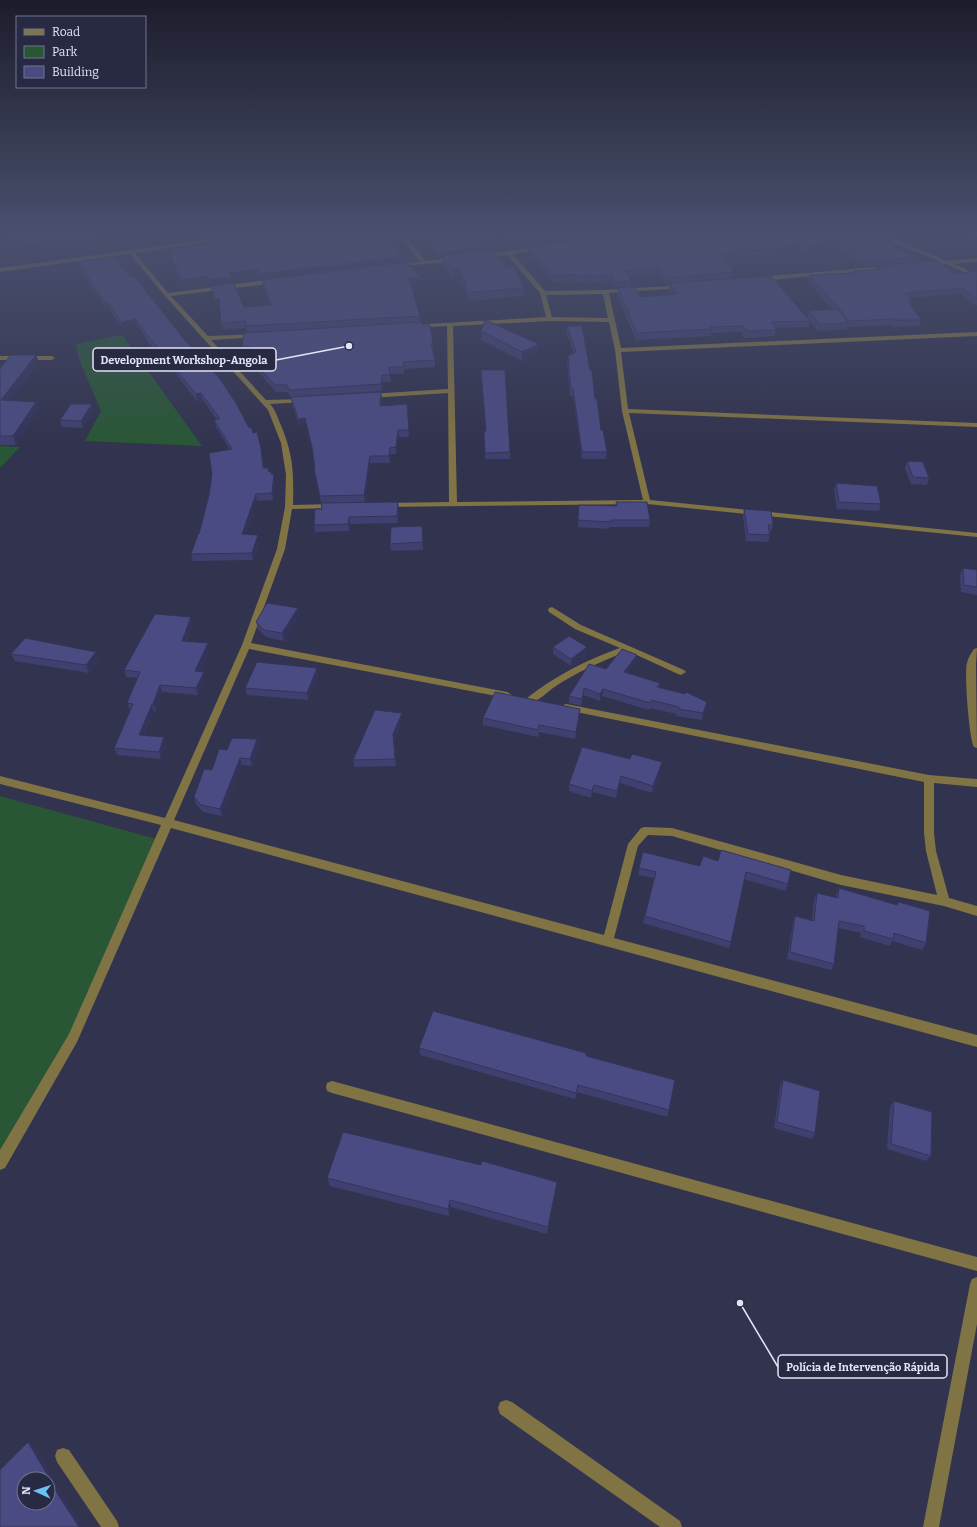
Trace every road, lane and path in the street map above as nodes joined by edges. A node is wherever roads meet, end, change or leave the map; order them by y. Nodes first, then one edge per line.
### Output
1 (174, 303) edge
2 (545, 303) edge
3 (608, 303) edge
4 (549, 319) junction
5 (610, 320) junction
6 (450, 324) junction
7 (403, 326) edge
8 (269, 334) edge
9 (977, 334) edge
10 (206, 338) junction
11 (618, 350) junction
12 (0, 358) edge
13 (52, 358) dead end
14 (451, 391) junction
15 (358, 397) edge
16 (311, 399) edge
17 (264, 402) junction
18 (625, 411) junction
19 (977, 425) edge
20 (647, 502) junction
21 (453, 504) junction
22 (375, 505) edge
23 (344, 506) edge
24 (289, 507) junction
25 (977, 535) edge
26 (552, 610) dead end
27 (246, 645) junction
28 (628, 648) junction
29 (977, 651) edge
30 (681, 672) dead end
31 (522, 698) junction
32 (977, 744) edge
33 (929, 779) junction
34 (0, 780) edge
35 (977, 783) edge
36 (168, 823) junction
37 (944, 902) junction
38 (977, 911) edge
39 (608, 941) junction
40 (977, 1041) edge
41 (332, 1087) dead end
42 (0, 1163) edge
43 (977, 1264) edge
44 (977, 1284) edge
45 (506, 1408) dead end
46 (63, 1456) dead end
47 (111, 1527) edge
48 (674, 1527) edge
49 (931, 1527) edge

1 - 10 street
2 - 4 street
3 - 5 street
4 - 5 street
4 - 6 street
5 - 11 street
6 - 7 street
6 - 14 street
8 - 10 street
9 - 11 street
10 - 17 street
11 - 18 street
12 - 13 street
14 - 15 street
14 - 21 street
16 - 17 street
17 - 24 street
18 - 19 street
18 - 20 street
20 - 21 street
20 - 25 street
21 - 22 street
23 - 24 street
24 - 27 street
26 - 28 street
27 - 31 street
27 - 36 street
28 - 30 street
28 - 31 street
29 - 32 street
31 - 33 street
33 - 35 street
33 - 37 street
34 - 36 street
36 - 39 street
36 - 42 street
37 - 38 street
37 - 39 street
39 - 40 street
41 - 43 street
44 - 49 street
45 - 48 street
46 - 47 street

